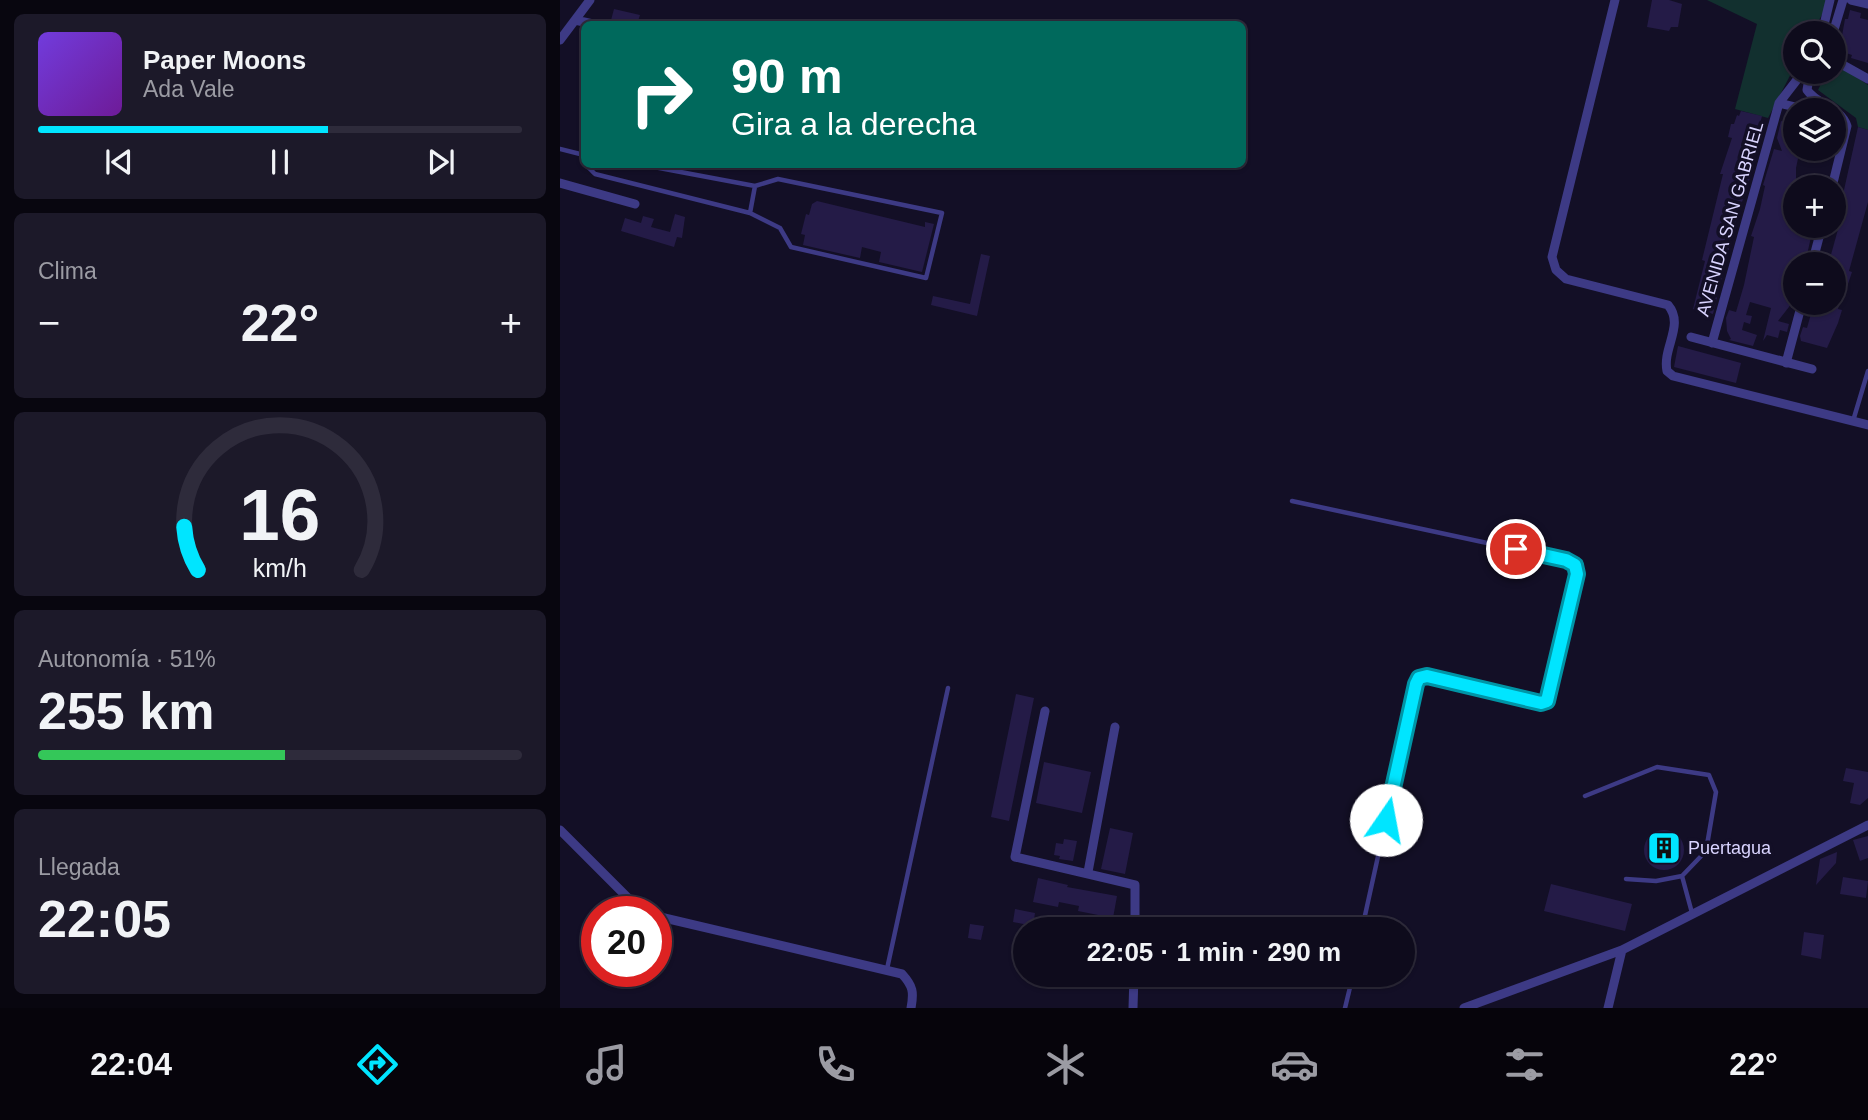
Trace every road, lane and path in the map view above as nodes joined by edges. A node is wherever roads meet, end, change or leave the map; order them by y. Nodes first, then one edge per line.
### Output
1 (590, 0) edge
2 (1615, 0) edge
3 (1830, 0) edge
4 (1843, 0) edge
5 (1852, 0) edge
6 (1868, 4) edge
7 (575, 20) junction
8 (581, 21) edge
9 (1825, 21) edge
10 (1837, 21) edge
11 (560, 40) edge
12 (1846, 67) edge
13 (1868, 79) edge
14 (1794, 84) edge
15 (1779, 103) junction
16 (1783, 104) edge
17 (560, 149) edge
18 (575, 153) junction
19 (581, 154) edge
20 (581, 160) edge
21 (589, 168) edge
22 (659, 168) edge
23 (560, 183) edge
24 (755, 186) junction
25 (635, 204) dead end
26 (750, 213) junction
27 (1799, 315) edge
28 (1691, 337) dead end
29 (1712, 343) junction
30 (1786, 363) junction
31 (1812, 369) dead end
32 (1868, 371) edge
33 (1853, 422) junction
34 (1868, 425) edge
35 (1292, 501) dead end
36 (948, 688) dead end
37 (1045, 711) dead end
38 (1115, 727) dead end
39 (1585, 796) dead end
40 (1868, 825) edge
41 (560, 830) edge
42 (1088, 872) junction
43 (1682, 876) junction
44 (1626, 879) dead end
45 (626, 896) edge
46 (1692, 914) junction
47 (1135, 917) edge
48 (1366, 917) edge
49 (672, 920) edge
50 (1622, 950) junction
51 (886, 970) junction
52 (1134, 987) edge
53 (1350, 987) edge
54 (911, 1008) edge
55 (1133, 1008) edge
56 (1345, 1008) edge
57 (1464, 1008) edge
58 (1608, 1008) edge

1 - 7 street
2 - 33 street
3 - 9 street
4 - 10 street
5 - 6 street
7 - 8 street
7 - 11 street
12 - 13 street
14 - 15 street
15 - 16 street
15 - 29 street, AVENIDA SAN GABRIEL
17 - 18 lane
18 - 19 lane
18 - 20 lane
21 - 26 lane
22 - 24 lane
23 - 25 street
24 - 26 lane
24 - 26 lane
27 - 30 street
28 - 29 street, AVENIDA SAN GABRIEL
29 - 30 street, AVENIDA SAN GABRIEL
30 - 31 street, AVENIDA SAN GABRIEL
32 - 33 lane
33 - 34 street
35 - 48 lane
36 - 51 lane
37 - 42 street
38 - 42 street
39 - 43 lane
40 - 46 street
41 - 45 street
42 - 47 street
43 - 44 lane
43 - 46 lane
46 - 50 street
49 - 51 street
50 - 57 street
50 - 58 street
51 - 54 street
52 - 55 street
53 - 56 lane

